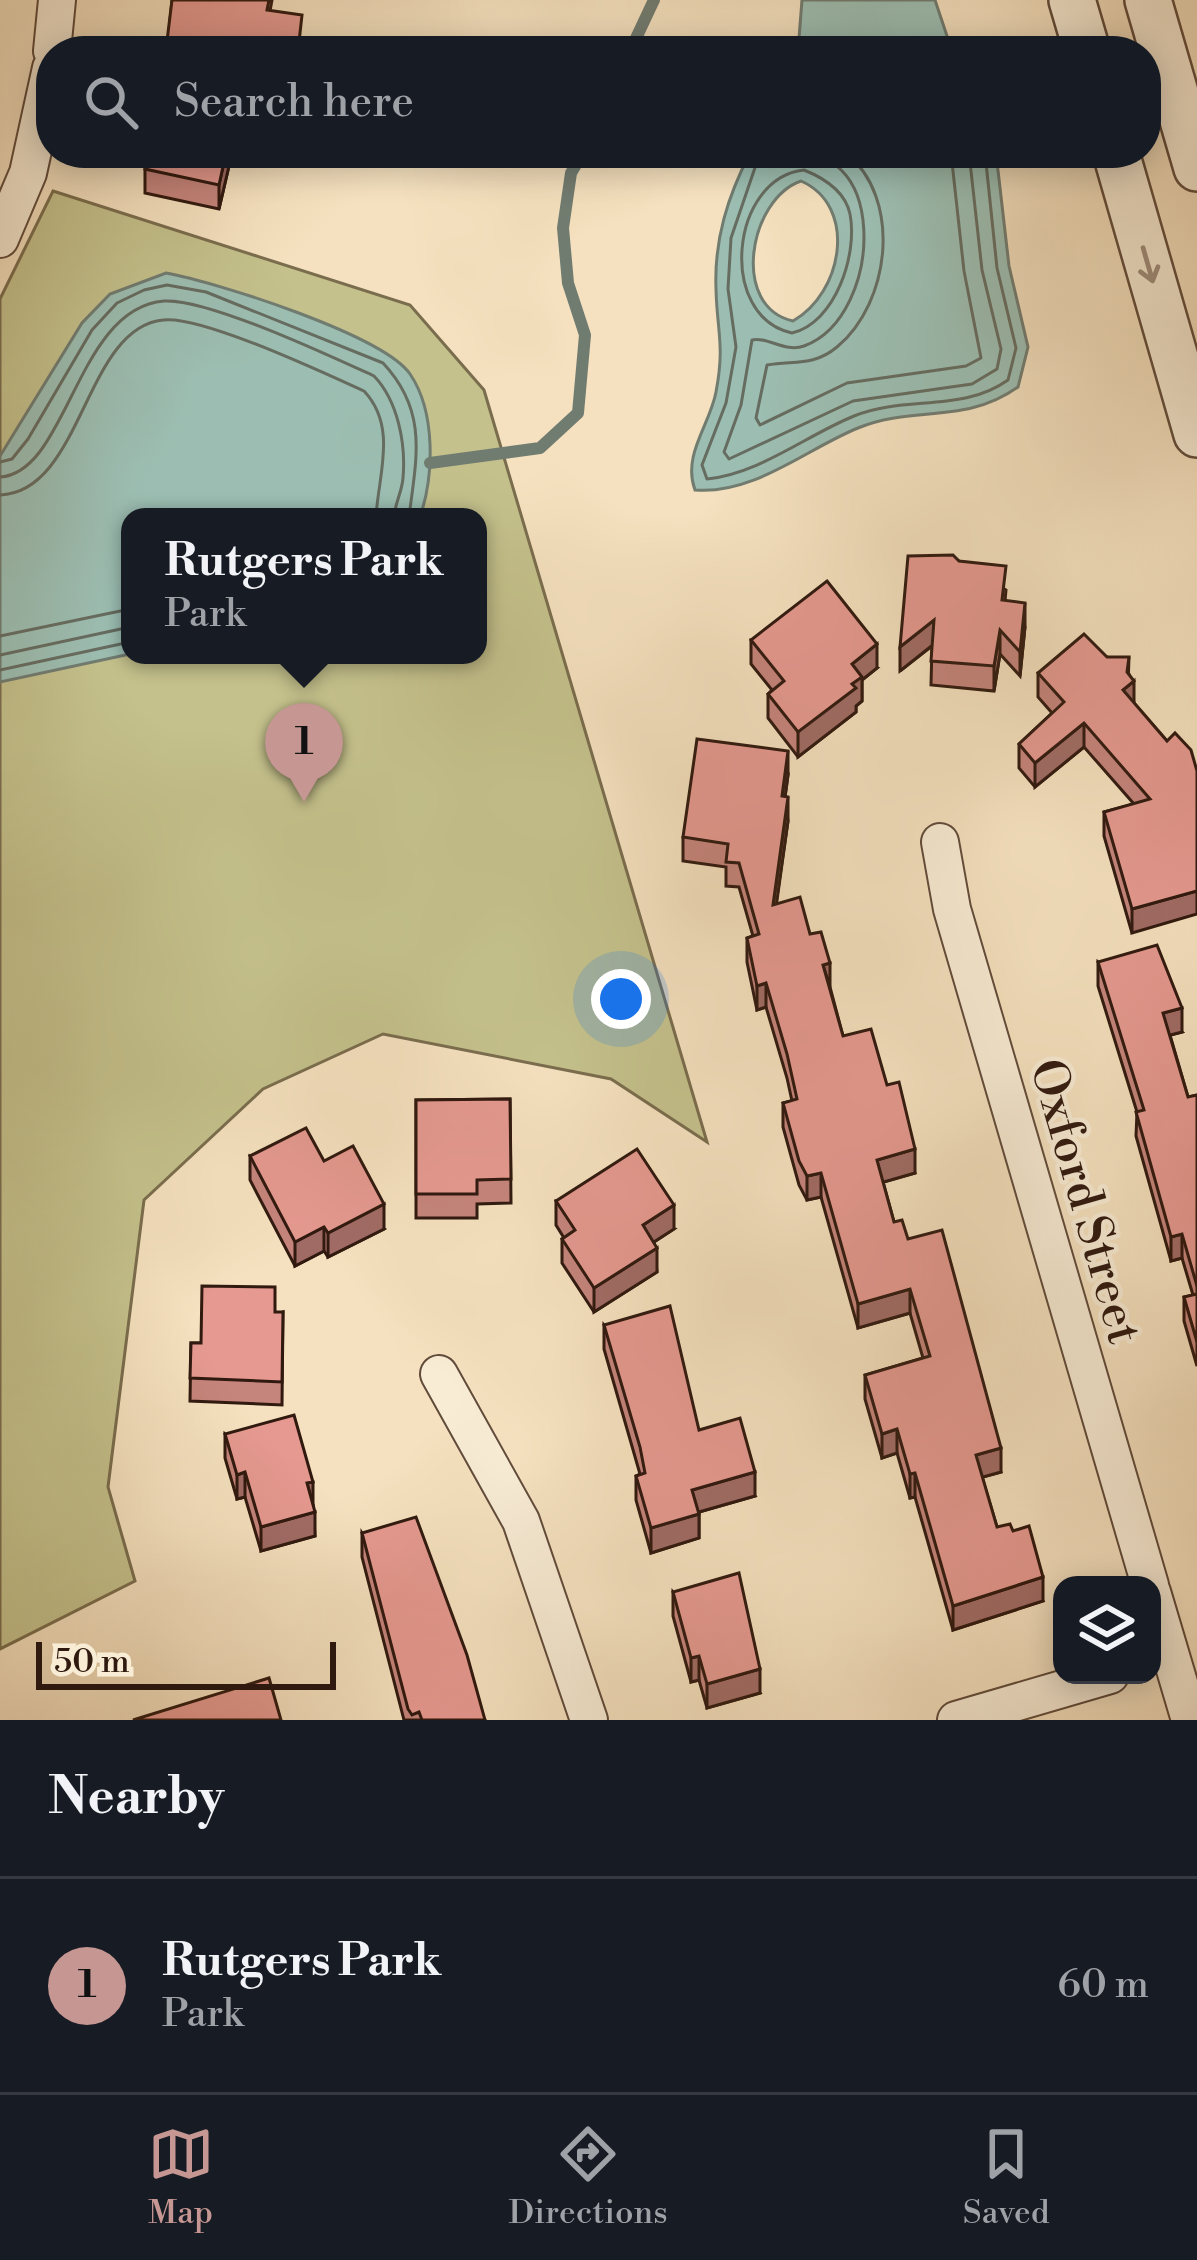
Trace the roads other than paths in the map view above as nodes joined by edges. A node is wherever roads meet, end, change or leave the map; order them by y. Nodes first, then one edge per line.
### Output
1 (57, 0) edge
2 (1072, 0) edge
3 (1148, 0) edge
4 (53, 36) edge
5 (1083, 36) edge
6 (1161, 36) edge
7 (1161, 37) edge
8 (1191, 121) edge
9 (36, 136) edge
10 (1120, 168) edge
11 (1197, 168) edge
12 (0, 239) edge
13 (1197, 434) edge
14 (940, 842) dead end
15 (439, 1374) dead end
16 (1147, 1576) edge
17 (1161, 1619) edge
18 (1173, 1656) edge
19 (1079, 1684) edge
20 (590, 1720) edge
21 (956, 1720) edge
22 (1190, 1720) edge

1 - 4 street
2 - 5 street
3 - 6 street
7 - 8 street
8 - 11 street
9 - 12 street
10 -> 13 street
14 - 16 street, Oxford Street
15 - 20 street
17 - 18 street, Oxford Street
18 - 22 street, Oxford Street
19 - 21 street

